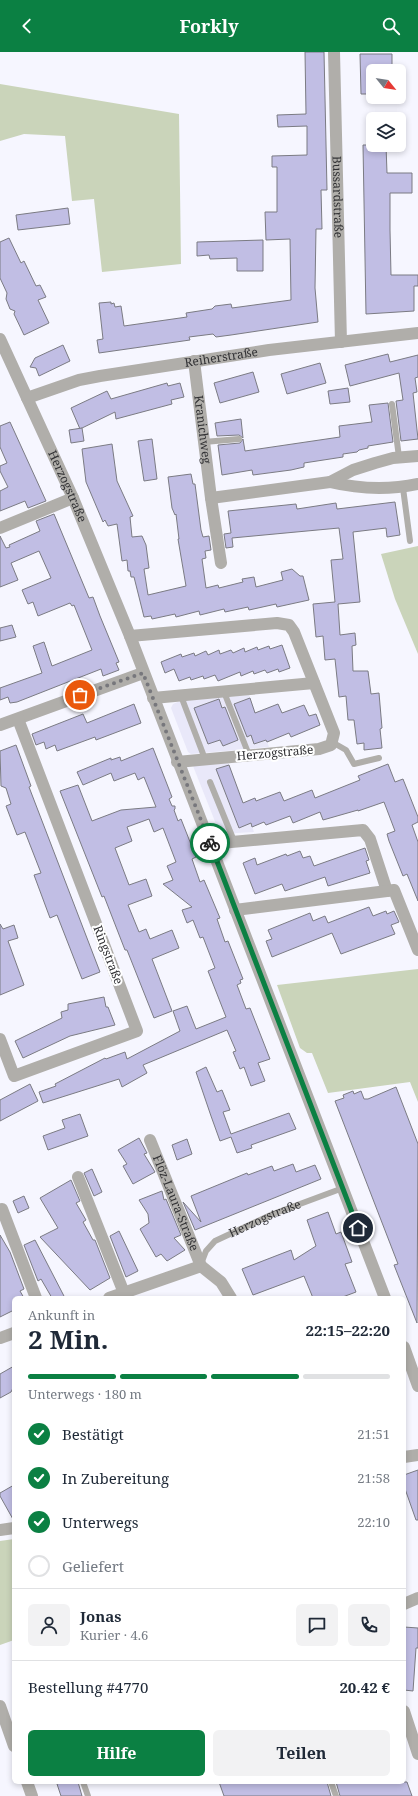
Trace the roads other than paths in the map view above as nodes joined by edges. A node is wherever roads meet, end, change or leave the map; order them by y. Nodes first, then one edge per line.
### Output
1 (334, 52) edge
2 (418, 333) edge
3 (0, 339) edge
4 (341, 342) junction
5 (194, 361) junction
6 (27, 398) junction
7 (392, 404) dead end
8 (239, 439) dead end
9 (204, 442) junction
10 (418, 456) edge
11 (399, 457) junction
12 (330, 482) junction
13 (418, 484) edge
14 (403, 488) junction
15 (73, 498) junction
16 (212, 498) junction
17 (0, 528) edge
18 (410, 541) dead end
19 (221, 563) dead end
20 (130, 636) junction
21 (143, 673) junction
22 (314, 683) junction
23 (224, 692) junction
24 (181, 696) junction
25 (153, 698) junction
26 (18, 719) junction
27 (0, 725) edge
28 (332, 742) junction
29 (249, 755) junction
30 (379, 758) dead end
31 (205, 759) junction
32 (177, 762) junction
33 (210, 782) dead end
34 (234, 841) junction
35 (210, 844) junction
36 (387, 891) junction
37 (235, 910) junction
38 (418, 950) edge
39 (0, 1039) edge
40 (150, 1140) dead end
41 (78, 1178) dead end
42 (343, 1188) junction
43 (2, 1209) dead end
44 (201, 1266) junction
45 (124, 1292) junction
46 (35, 1296) edge
47 (114, 1296) edge
48 (230, 1296) edge
49 (384, 1296) edge
50 (12, 1334) edge
51 (0, 1338) edge
52 (406, 1353) edge
53 (418, 1386) edge
54 (418, 1455) edge
55 (406, 1457) edge
56 (12, 1528) edge
57 (0, 1530) edge
58 (418, 1598) edge
59 (406, 1603) edge
60 (0, 1706) edge
61 (406, 1717) edge
62 (12, 1740) edge
63 (418, 1754) edge
64 (28, 1784) edge
65 (84, 1784) edge
66 (332, 1784) edge
67 (32, 1796) edge
68 (88, 1796) edge
69 (336, 1796) edge

1 - 4 street, Bussardstraße
2 - 4 street, Reiherstraße
3 - 6 street, Herzogstraße
4 - 5 street, Reiherstraße
5 - 6 street, Reiherstraße
5 - 9 street, Kranichweg
6 - 15 street, Herzogstraße
7 - 11 lane
8 - 9 lane
9 - 16 street, Kranichweg
10 - 11 street
11 - 12 street
12 - 14 street
12 - 16 street
13 - 14 street
14 - 18 lane
15 - 17 street
15 - 20 street, Herzogstraße
16 - 19 street, Kranichweg
20 - 21 street, Herzogstraße
20 - 22 street
21 - 25 street, Herzogstraße
21 - 26 street
22 - 23 street
22 - 28 street
23 - 24 street
23 - 29 lane
24 - 25 street
24 - 31 lane
25 - 32 street, Herzogstraße
26 - 27 street
26 - 39 street, Ringstraße
28 - 29 street, Herzogstraße
28 - 30 lane
29 - 31 street, Herzogstraße
31 - 32 street, Herzogstraße
32 - 35 street, Herzogstraße
33 - 34 lane
34 - 35 street
34 - 36 street
35 - 37 street, Herzogstraße
36 - 37 street
36 - 38 street
37 - 42 street, Herzogstraße
40 - 44 street, Flöz-Laura-Straße
41 - 45 street
42 - 44 lane, Herzogstraße
42 - 49 street, Herzogstraße
43 - 46 street
44 - 45 street, Flöz-Laura-Straße
44 - 48 street, Flöz-Laura-Straße
45 - 47 street, Flöz-Laura-Straße
50 - 51 street
52 - 53 street
54 - 55 street
56 - 57 street
58 - 59 street
60 - 62 street
61 - 63 street
64 - 67 street
65 - 68 lane
66 - 69 lane

